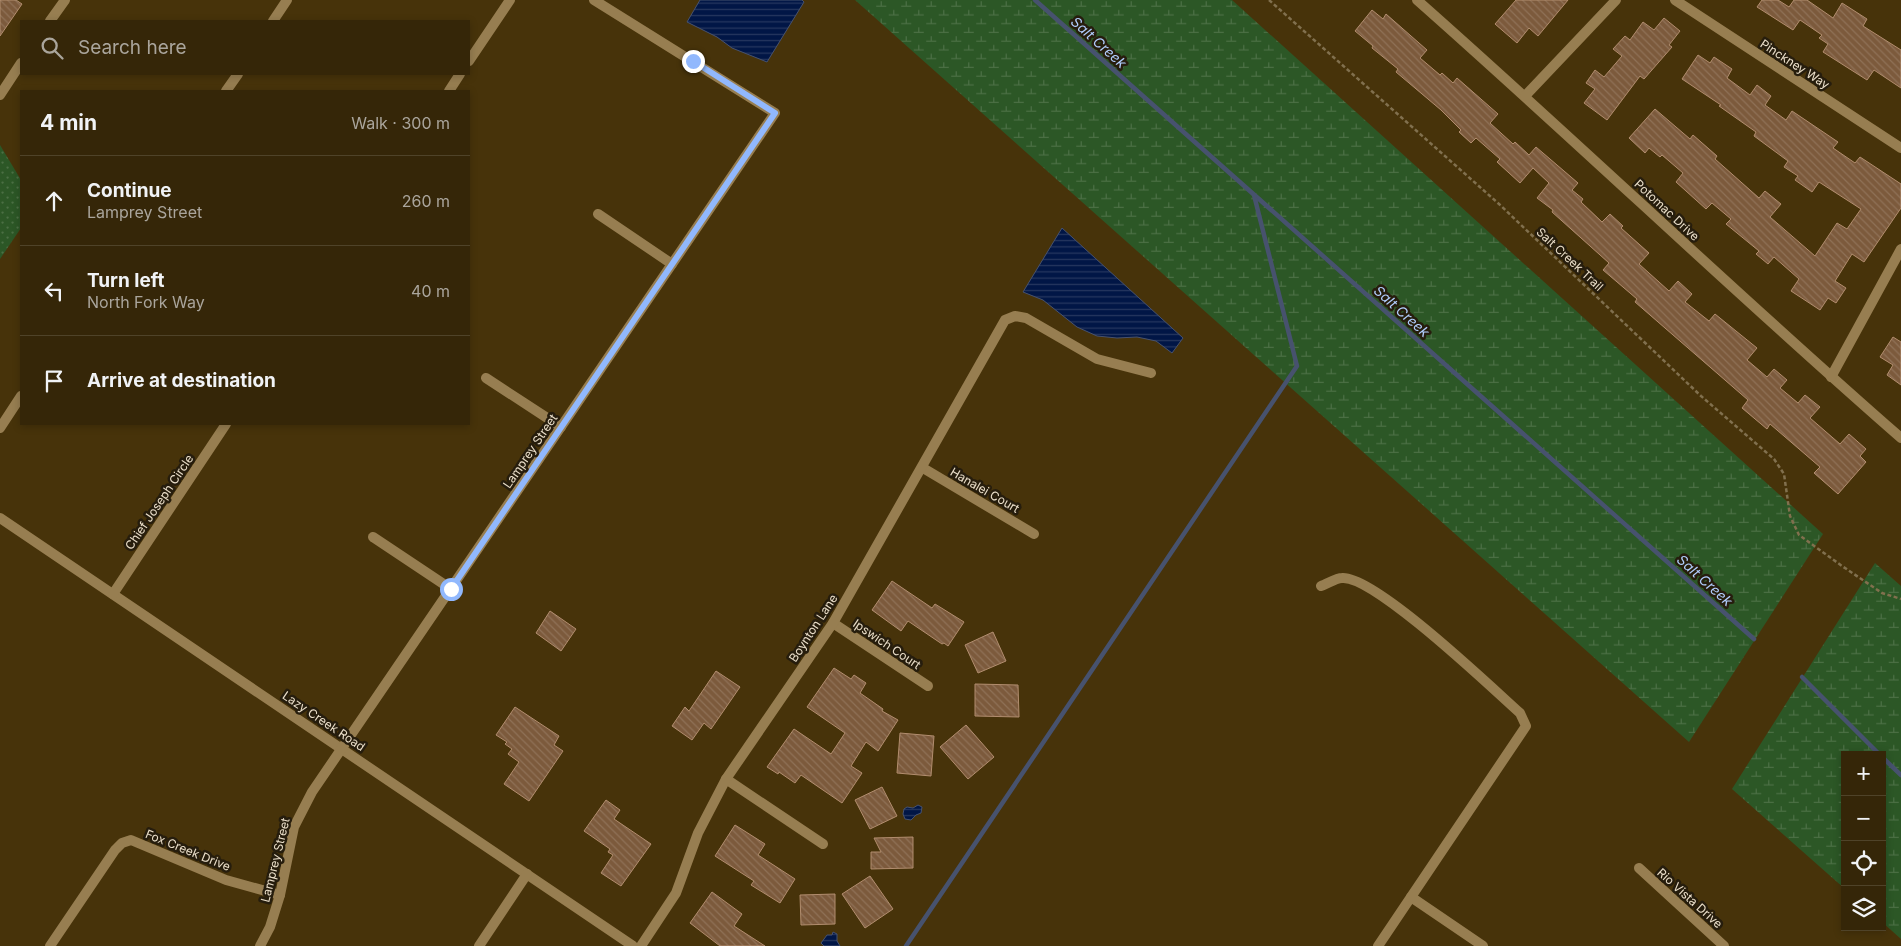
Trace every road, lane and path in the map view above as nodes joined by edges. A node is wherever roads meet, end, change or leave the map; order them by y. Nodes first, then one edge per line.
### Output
1 (65, 0) edge
2 (287, 0) edge
3 (510, 0) edge
4 (594, 0) edge
5 (1270, 0) edge
6 (1417, 0) edge
7 (1616, 0) edge
8 (1675, 0) edge
9 (51, 20) edge
10 (274, 20) edge
11 (470, 60) edge
12 (20, 65) edge
13 (237, 75) edge
14 (459, 75) edge
15 (227, 90) edge
16 (450, 90) edge
17 (0, 95) edge
18 (1525, 96) junction
19 (1901, 148) edge
20 (598, 214) dead end
21 (1901, 249) edge
22 (672, 264) junction
23 (1151, 373) dead end
24 (1831, 377) junction
25 (486, 378) dead end
26 (20, 398) edge
27 (225, 425) edge
28 (561, 427) junction
29 (0, 428) edge
30 (1901, 438) edge
31 (923, 468) junction
32 (0, 518) edge
33 (1034, 534) dead end
34 (373, 536) dead end
35 (1321, 586) dead end
36 (451, 589) junction
37 (113, 594) junction
38 (1901, 599) edge
39 (833, 623) junction
40 (928, 686) dead end
41 (342, 748) junction
42 (726, 779) junction
43 (823, 844) dead end
44 (1639, 868) dead end
45 (527, 874) junction
46 (280, 894) junction
47 (1411, 897) junction
48 (50, 946) edge
49 (260, 946) edge
50 (479, 946) edge
51 (633, 946) edge
52 (641, 946) edge
53 (1378, 946) edge
54 (1483, 946) edge
55 (1724, 946) edge

1 - 9 street
2 - 10 street
3 - 11 street
4 - 22 street, Lamprey Street
5 - 38 path, Salt Creek Trail
6 - 18 street, Potomac Drive
7 - 18 street
8 - 19 street, Pinckney Way
12 - 17 street
13 - 15 street
14 - 16 street
18 - 24 street, Potomac Drive
20 - 22 street
21 - 24 street
22 - 28 street, Lamprey Street
23 - 31 street, Boynton Lane
24 - 30 street, Potomac Drive
25 - 28 street
26 - 29 street
27 - 37 street, Chief Joseph Circle
28 - 36 street, Lamprey Street
31 - 33 street, Hanalei Court
31 - 39 street, Boynton Lane
32 - 37 street, Lazy Creek Road
34 - 36 street
35 - 47 street
36 - 41 street, Lamprey Street
37 - 41 street, Lazy Creek Road
39 - 40 street, Ipswich Court
39 - 42 street, Boynton Lane
41 - 45 street, Lazy Creek Road
41 - 46 street, Lamprey Street
42 - 43 street
42 - 52 street, Boynton Lane
44 - 55 street, Rio Vista Drive
45 - 50 street
45 - 51 street, Lazy Creek Road
46 - 48 street, Fox Creek Drive
46 - 49 street, Lamprey Street
47 - 53 street
47 - 54 street

